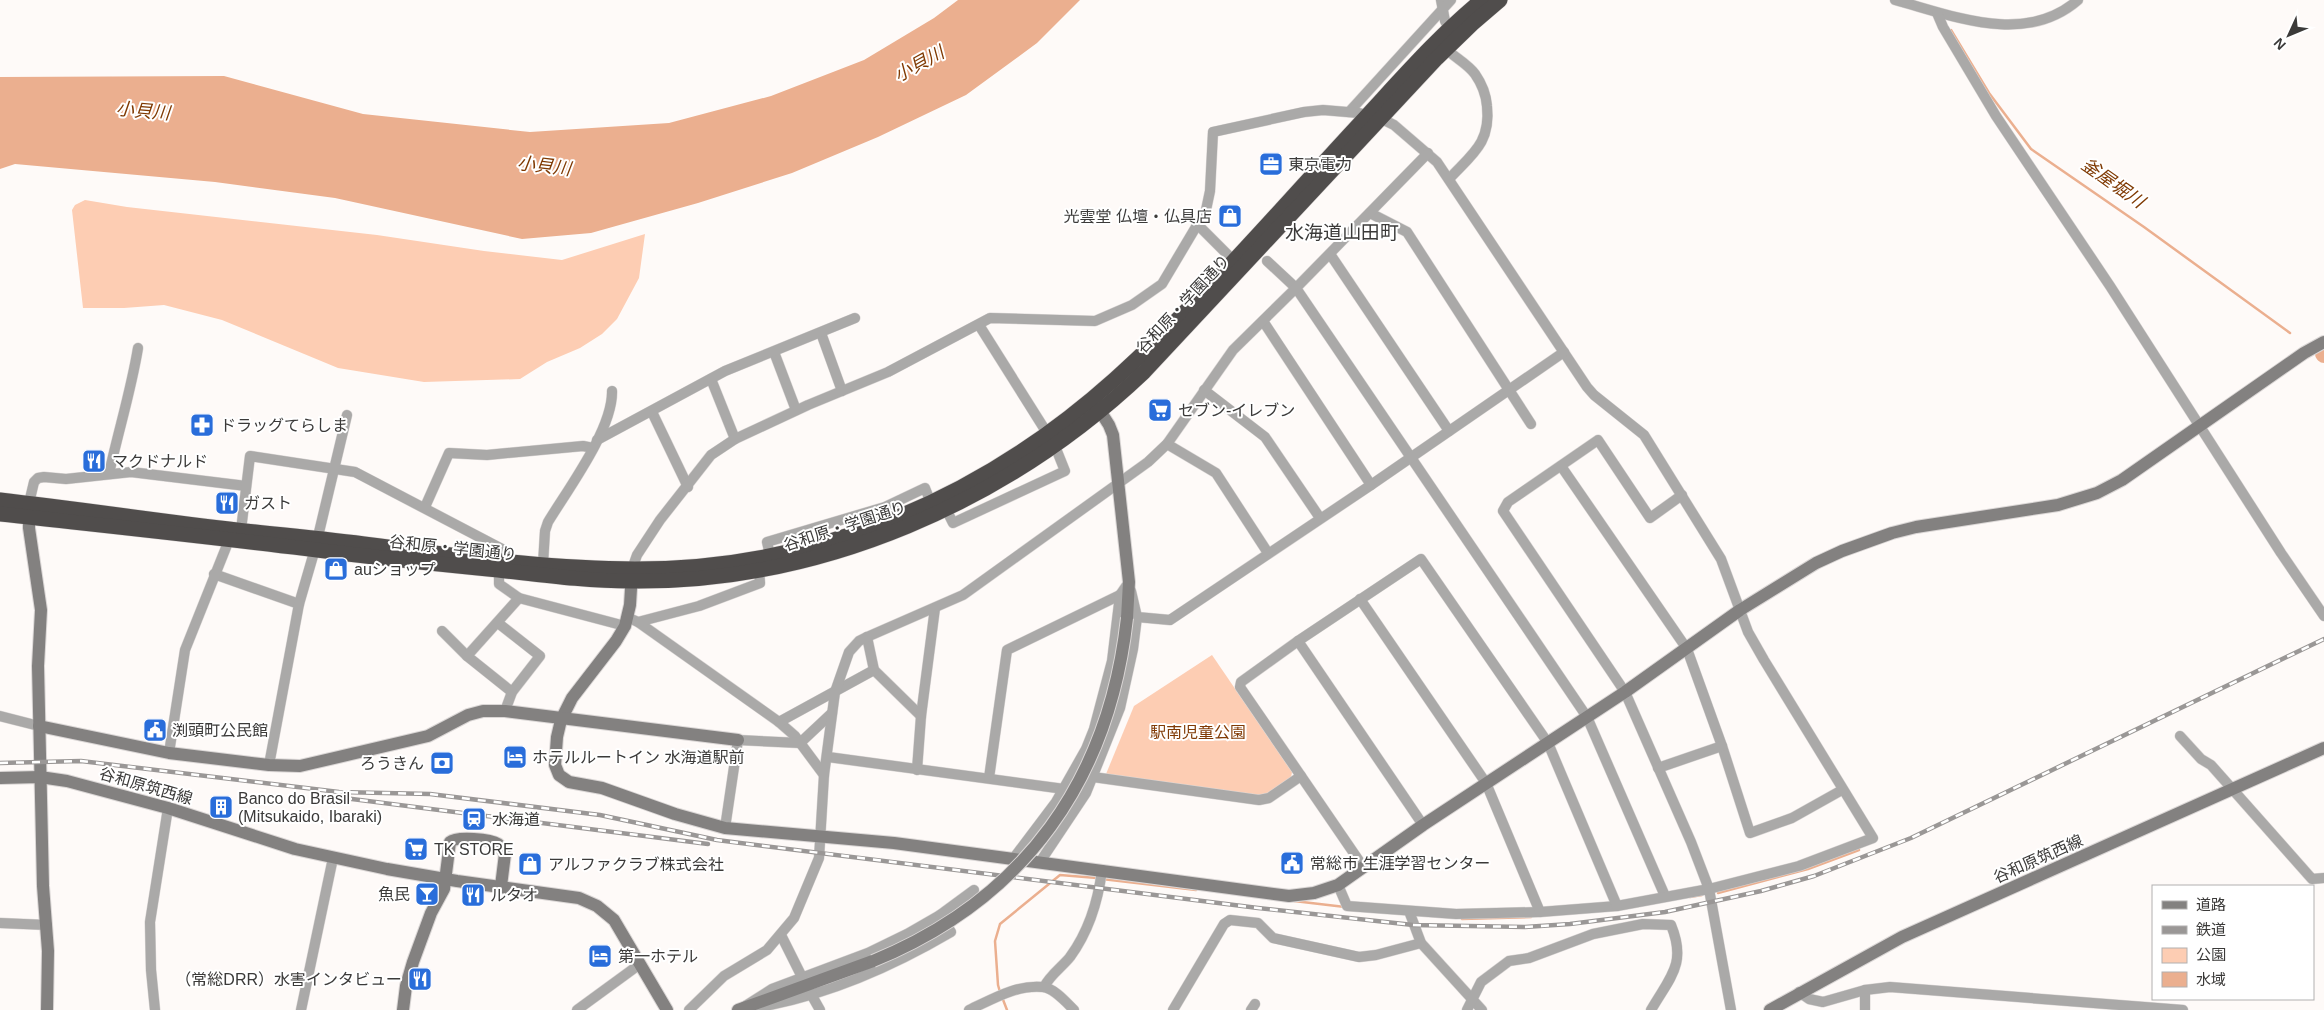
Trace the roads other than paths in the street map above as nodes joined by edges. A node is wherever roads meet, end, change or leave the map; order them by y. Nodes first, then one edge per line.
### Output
1 (1450, 0) edge
2 (1482, 0) edge
3 (1500, 0) edge
4 (1896, 0) edge
5 (2078, 0) edge
6 (1442, 5) edge
7 (1937, 13) junction
8 (1447, 40) junction
9 (1349, 112) junction
10 (1374, 116) junction
11 (1428, 153) junction
12 (1449, 178) junction
13 (1370, 213) junction
14 (1197, 224) junction
15 (1330, 254) junction
16 (1233, 260) junction
17 (1267, 261) dead end
18 (1296, 288) junction
19 (855, 318) dead end
20 (1262, 321) junction
21 (979, 325) junction
22 (821, 333) junction
23 (2324, 342) edge
24 (138, 348) dead end
25 (774, 352) junction
26 (1564, 352) junction
27 (711, 379) junction
28 (1510, 389) junction
29 (1204, 390) junction
30 (612, 391) dead end
31 (842, 391) junction
32 (1097, 405) junction
33 (796, 410) junction
34 (652, 412) junction
35 (347, 415) dead end
36 (1531, 424) dead end
37 (2200, 426) junction
38 (1448, 431) junction
39 (735, 439) junction
40 (1051, 439) junction
41 (595, 444) junction
42 (1166, 444) junction
43 (1410, 458) junction
44 (1561, 466) junction
45 (334, 467) junction
46 (109, 474) junction
47 (1119, 484) junction
48 (1371, 485) junction
49 (246, 486) junction
50 (688, 486) junction
51 (1682, 495) junction
52 (0, 500) edge
53 (931, 503) junction
54 (425, 507) junction
55 (946, 509) junction
56 (29, 510) junction
57 (0, 514) edge
58 (1320, 518) junction
59 (841, 521) junction
60 (241, 530) junction
61 (229, 540) junction
62 (848, 542) junction
63 (316, 544) junction
64 (1268, 552) junction
65 (770, 555) junction
66 (543, 564) junction
67 (504, 566) junction
68 (759, 570) junction
69 (214, 574) junction
70 (632, 575) junction
71 (1129, 582) junction
72 (1120, 595) junction
73 (519, 598) junction
74 (1360, 599) junction
75 (299, 604) junction
76 (935, 608) junction
77 (1740, 610) junction
78 (2324, 616) edge
79 (1132, 617) junction
80 (630, 622) junction
81 (498, 623) junction
82 (442, 631) dead end
83 (866, 637) junction
84 (1298, 641) junction
85 (1687, 649) junction
86 (467, 656) junction
87 (874, 670) junction
88 (512, 692) junction
89 (835, 692) junction
90 (1626, 692) junction
91 (505, 711) junction
92 (832, 713) junction
93 (0, 716) edge
94 (922, 716) junction
95 (1587, 717) junction
96 (561, 720) junction
97 (779, 722) junction
98 (39, 726) junction
99 (2180, 736) dead end
100 (738, 740) junction
101 (800, 743) junction
102 (1548, 744) junction
103 (1722, 746) junction
104 (2324, 748) edge
105 (169, 753) junction
106 (828, 757) junction
107 (269, 764) junction
108 (1658, 768) junction
109 (917, 770) junction
110 (824, 775) junction
111 (1300, 776) junction
112 (40, 777) junction
113 (0, 778) edge
114 (989, 778) junction
115 (1091, 781) junction
116 (1486, 783) junction
117 (2233, 788) junction
118 (1064, 789) junction
119 (1842, 790) junction
120 (168, 808) junction
121 (1423, 825) junction
122 (725, 828) junction
123 (822, 836) junction
124 (333, 858) junction
125 (1013, 859) junction
126 (1040, 862) junction
127 (1364, 868) junction
128 (1102, 870) junction
129 (2324, 878) edge
130 (445, 879) junction
131 (1338, 885) junction
132 (500, 886) junction
133 (1709, 888) junction
134 (974, 890) dead end
135 (1665, 896) junction
136 (1617, 906) junction
137 (1409, 911) junction
138 (1540, 912) junction
139 (940, 915) junction
140 (0, 923) edge
141 (47, 925) junction
142 (781, 935) junction
143 (1421, 943) junction
144 (640, 964) junction
145 (802, 978) junction
146 (1044, 987) junction
147 (1865, 990) junction
148 (1799, 992) junction
149 (811, 994) junction
150 (1472, 998) junction
151 (48, 1010) edge
152 (156, 1010) edge
153 (302, 1010) edge
154 (403, 1010) edge
155 (577, 1010) edge
156 (667, 1010) edge
157 (689, 1010) edge
158 (739, 1010) edge
159 (820, 1010) edge
160 (969, 1010) edge
161 (1074, 1010) edge
162 (1173, 1010) edge
163 (1467, 1010) edge
164 (1482, 1010) edge
165 (1651, 1010) edge
166 (1731, 1010) edge
167 (1770, 1010) edge
168 (1865, 1010) edge
169 (2183, 1010) edge

1 - 6 street
2 - 8 highway, 谷和原・学園通り
3 - 8 highway, 谷和原・学園通り
4 - 7 street
5 - 7 street
6 - 8 street
6 - 9 street
7 - 37 street
8 - 10 highway, 谷和原・学園通り
8 - 12 street
9 - 10 street
9 - 14 street
10 - 11 street
10 - 16 highway, 谷和原・学園通り
10 - 32 highway, 谷和原・学園通り
11 - 12 street
11 - 13 street
12 - 26 street
13 - 15 street
13 - 28 street
14 - 16 street
14 - 21 street
15 - 18 street
15 - 38 street
16 - 32 highway, 谷和原・学園通り
17 - 18 street
18 - 20 street
18 - 43 street
19 - 22 street
20 - 29 street
20 - 48 street
21 - 31 street
21 - 40 street
22 - 25 street
22 - 31 street
23 - 37 street
24 - 46 street
25 - 27 street
25 - 33 street
26 - 28 street
26 - 51 street
27 - 34 street
27 - 39 street
28 - 36 street
28 - 38 street
29 - 42 street
29 - 58 street
30 - 41 street
31 - 33 street
32 - 40 highway, 谷和原・学園通り
32 - 47 street
33 - 39 street
34 - 41 street
34 - 50 street
35 - 45 street
37 - 77 street
37 - 78 street
38 - 43 street
39 - 50 street
40 - 53 highway, 谷和原・学園通り
40 - 55 highway, 谷和原・学園通り
40 - 55 street
41 - 54 street
41 - 66 street
42 - 47 street
42 - 64 street
43 - 48 street
43 - 95 street
44 - 51 street
44 - 85 street
44 - 90 street
45 - 49 street
45 - 54 street
45 - 63 street
46 - 49 street
46 - 56 street
47 - 71 street
47 - 76 street
48 - 58 street
49 - 60 street
50 - 70 street
51 - 77 street
52 - 56 highway, 谷和原・学園通り
53 - 59 street
53 - 62 highway, 谷和原・学園通り
54 - 67 street
55 - 62 highway, 谷和原・学園通り
56 - 57 highway, 谷和原・学園通り
56 - 60 highway, 谷和原・学園通り
56 - 61 highway, 谷和原・学園通り
56 - 98 street
58 - 64 street
59 - 62 street
59 - 65 street
60 - 63 highway, 谷和原・学園通り
61 - 63 highway, 谷和原・学園通り
61 - 69 street
62 - 65 highway, 谷和原・学園通り
62 - 68 highway, 谷和原・学園通り
63 - 67 highway, 谷和原・学園通り
63 - 75 street
64 - 79 street
65 - 70 highway, 谷和原・学園通り
66 - 67 highway, 谷和原・学園通り
66 - 70 highway, 谷和原・学園通り
67 - 70 highway, 谷和原・学園通り
67 - 73 street
68 - 70 highway, 谷和原・学園通り
68 - 80 street
69 - 75 street
69 - 105 street
70 - 80 street
71 - 72 street
71 - 79 street
72 - 114 street
72 - 118 street
73 - 80 street
73 - 81 street
74 - 84 street
74 - 102 street
74 - 116 street
75 - 107 street
76 - 83 street
76 - 94 street
77 - 85 street
77 - 119 street
79 - 115 street
79 - 158 street, bridge
80 - 96 street
80 - 97 street
81 - 86 street
81 - 88 street
82 - 86 street
83 - 87 street
83 - 89 street
84 - 111 street
84 - 121 street
85 - 90 street
85 - 103 street
86 - 88 street
87 - 89 street
87 - 94 street
88 - 91 street
89 - 92 street
89 - 97 street
90 - 95 street
90 - 108 street
91 - 96 street
91 - 107 street
92 - 101 street
92 - 106 street
93 - 98 street
94 - 109 street
95 - 102 street
95 - 135 street
96 - 100 street
96 - 122 street
97 - 101 street
98 - 105 street
98 - 112 street
99 - 117 street
100 - 101 street
100 - 122 street
101 - 110 street
102 - 116 street
102 - 136 street
103 - 108 street
103 - 119 street
104 - 117 street, 谷和原筑西線
105 - 107 street
106 - 109 street
106 - 110 street
108 - 133 street
109 - 114 street
110 - 123 street
111 - 115 street
111 - 127 street
112 - 113 street, 谷和原筑西線
112 - 120 street, 谷和原筑西線
112 - 141 street
114 - 118 street
115 - 118 street
115 - 126 street
116 - 121 street
116 - 138 street
117 - 129 street
117 - 148 street, 谷和原筑西線
118 - 125 street
119 - 133 street
120 - 124 street, 谷和原筑西線
120 - 152 street
121 - 127 street
122 - 123 street
123 - 125 street
123 - 142 street
124 - 130 street, 谷和原筑西線
124 - 153 street
125 - 126 street
126 - 128 street
127 - 131 street
128 - 131 street
128 - 146 street
130 - 132 street, 谷和原筑西線
130 - 132 street
130 - 154 street
131 - 137 street
132 - 144 street, 谷和原筑西線
133 - 135 street
133 - 166 street
134 - 139 street
135 - 136 street
136 - 138 street
137 - 138 street
137 - 143 street
139 - 145 street
139 - 149 street
140 - 141 street
141 - 151 street
142 - 145 street
142 - 157 street
143 - 150 street
143 - 162 street
144 - 155 street
144 - 156 street, 谷和原筑西線
145 - 158 street
146 - 160 street
146 - 161 street
147 - 148 street
147 - 168 street
147 - 169 street
148 - 167 street, 谷和原筑西線
149 - 158 street
149 - 159 street
150 - 163 street
150 - 164 street
150 - 165 street

